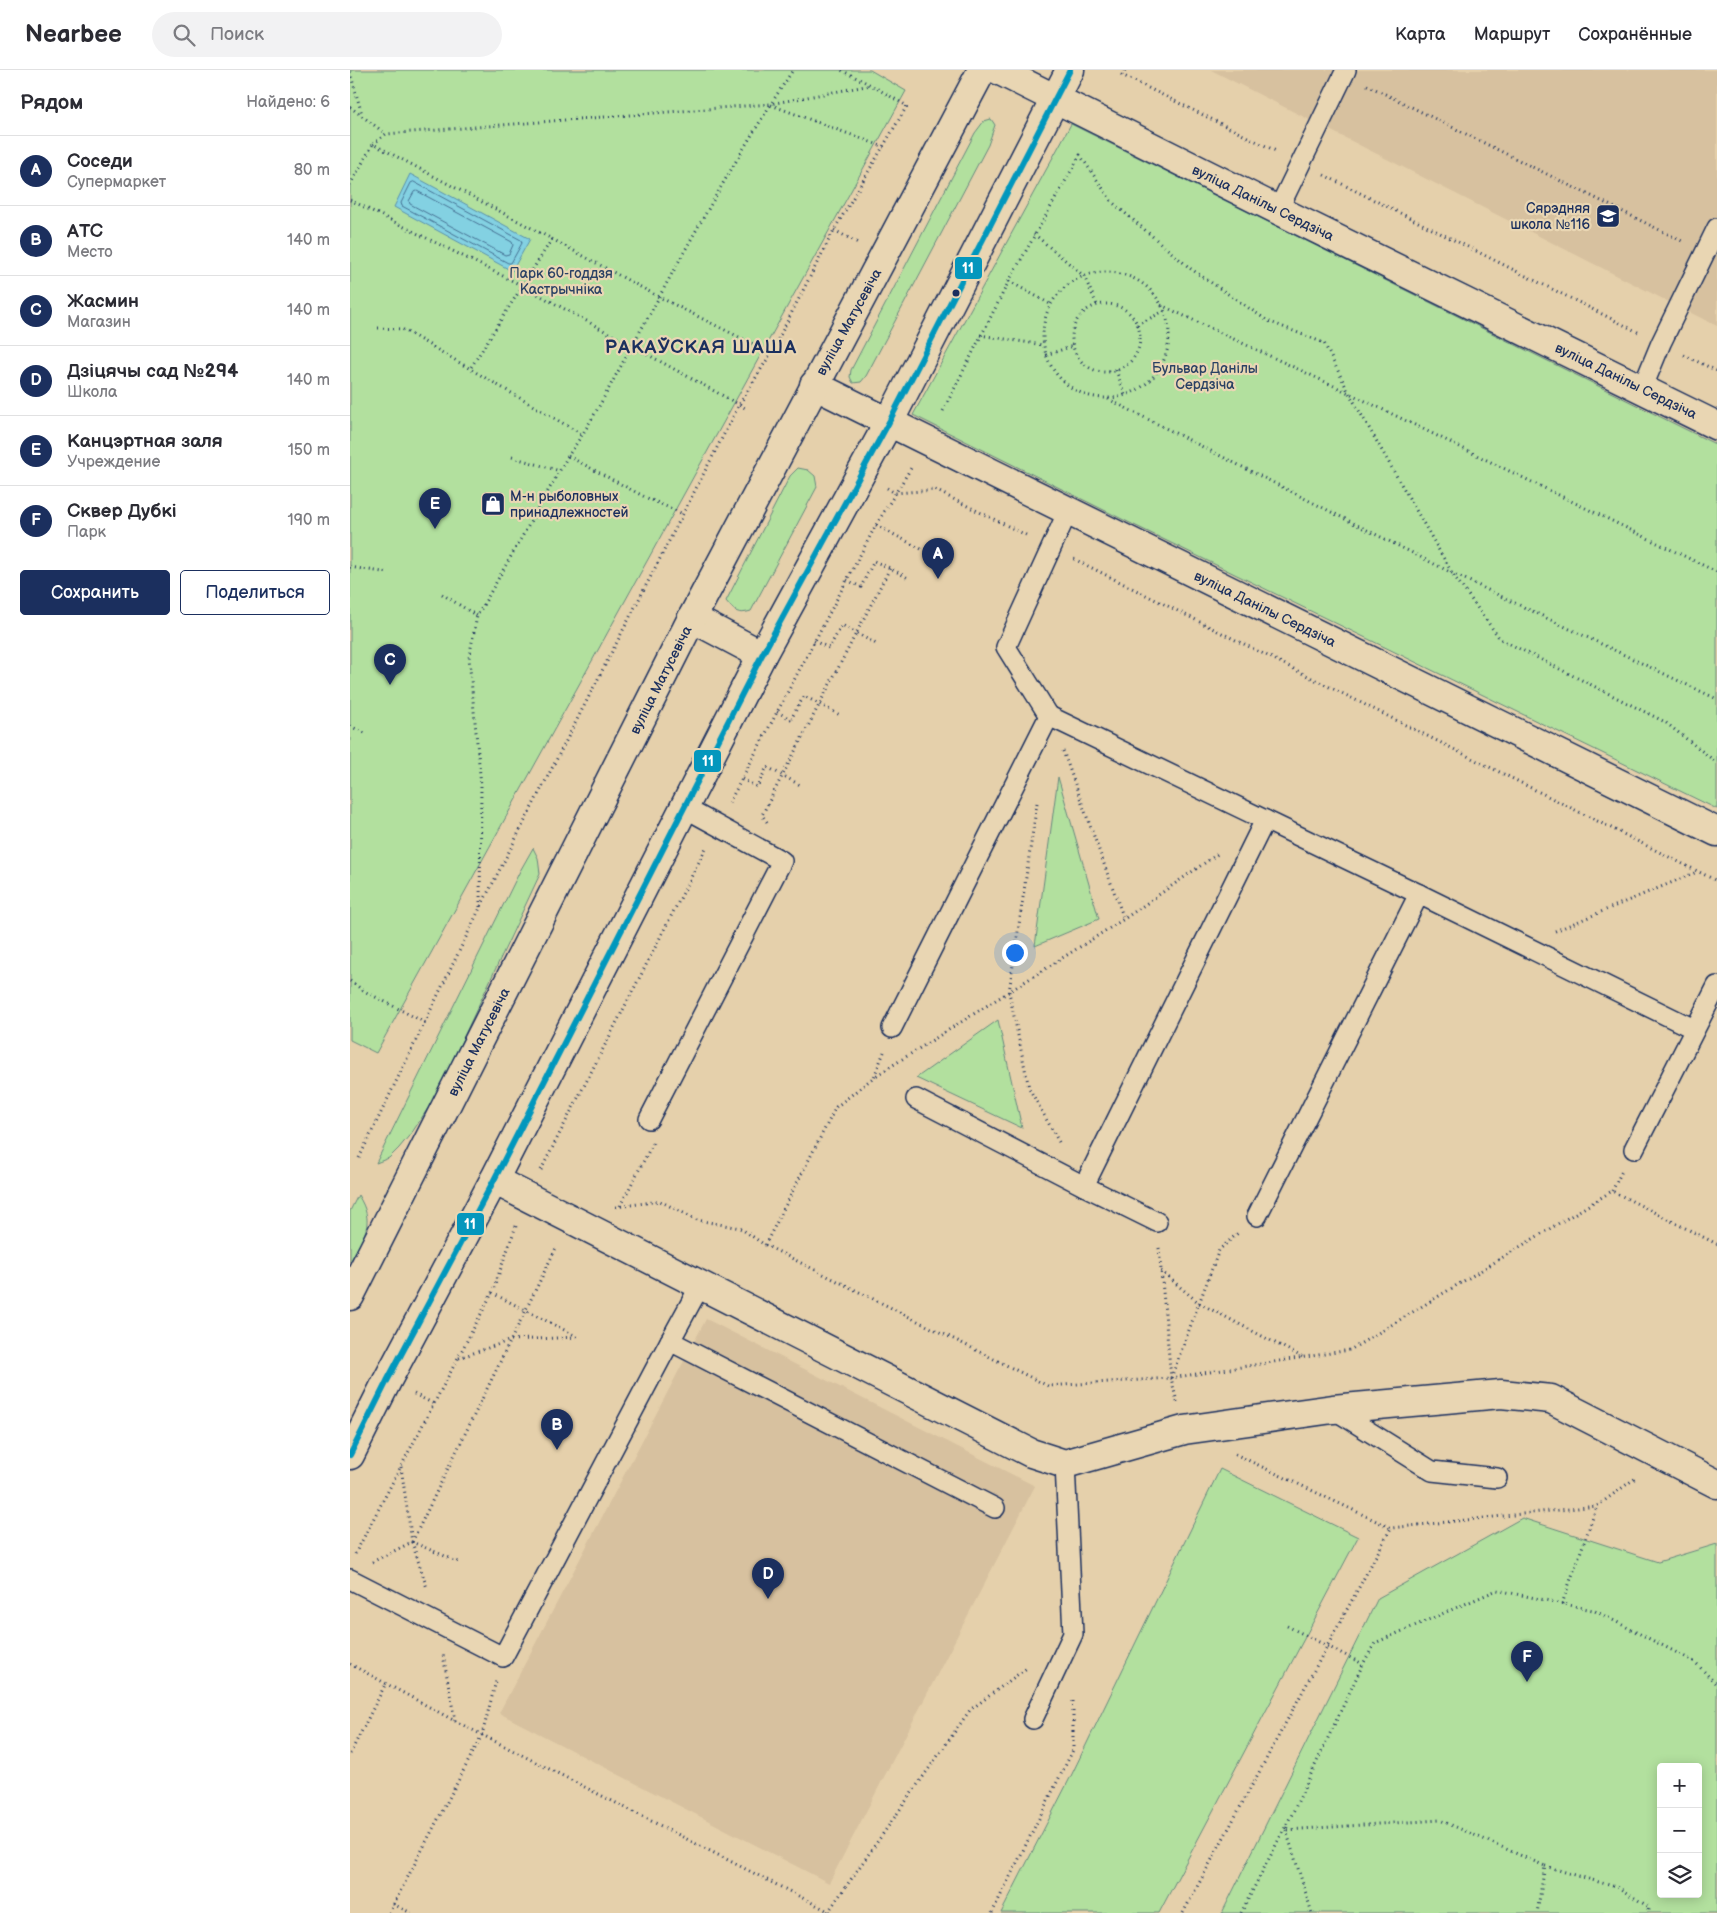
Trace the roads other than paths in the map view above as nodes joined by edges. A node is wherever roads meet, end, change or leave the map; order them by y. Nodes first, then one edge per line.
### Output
1 (982, 70) edge
2 (998, 70) edge
3 (1070, 70) edge
4 (1345, 72) edge
5 (1056, 99) junction
6 (1278, 210) junction
7 (1717, 228) edge
8 (814, 385) junction
9 (1642, 388) junction
10 (889, 422) junction
11 (1717, 426) edge
12 (1068, 511) junction
13 (692, 618) junction
14 (762, 655) junction
15 (1050, 716) junction
16 (685, 808) junction
17 (1265, 820) junction
18 (1717, 832) edge
19 (1419, 894) junction
20 (1717, 986) edge
21 (892, 1028) road end
22 (1694, 1029) junction
23 (916, 1099) dead end
24 (649, 1119) dead end
25 (1634, 1149) dead end
26 (494, 1180) junction
27 (1084, 1186) junction
28 (1257, 1216) road end
29 (1157, 1222) road end
30 (701, 1284) junction
31 (350, 1296) edge
32 (670, 1341) junction
33 (1333, 1409) junction
34 (350, 1455) edge
35 (1065, 1464) junction
36 (1497, 1478) dead end
37 (1717, 1484) edge
38 (995, 1508) dead end
39 (350, 1579) edge
40 (1033, 1719) dead end

1 - 8 street, вуліца Матусевіча
2 - 5 street, вуліца Данілы Сердзіча
3 - 5 street
4 - 6 lane
5 - 6 street, вуліца Данілы Сердзіча
5 - 10 street
6 - 9 street, вуліца Данілы Сердзіча
7 - 9 lane
8 - 10 street, вуліца Данілы Сердзіча
8 - 13 street, вуліца Матусевіча
9 - 11 street, вуліца Данілы Сердзіча
10 - 12 street, вуліца Данілы Сердзіча
10 - 14 street
12 - 15 lane
12 - 18 street, вуліца Данілы Сердзіча
13 - 14 street
13 - 31 street, вуліца Матусевіча
14 - 16 street
15 - 17 lane
15 - 21 lane
16 - 24 lane
16 - 26 street
17 - 19 lane
17 - 27 lane
19 - 22 lane
19 - 28 lane
20 - 22 lane
22 - 25 lane
23 - 27 lane
26 - 30 street
26 - 34 street
27 - 29 lane
30 - 32 lane
30 - 35 street
32 - 38 lane
32 - 39 lane
33 - 35 street
33 - 36 lane
33 - 37 street
35 - 40 lane

